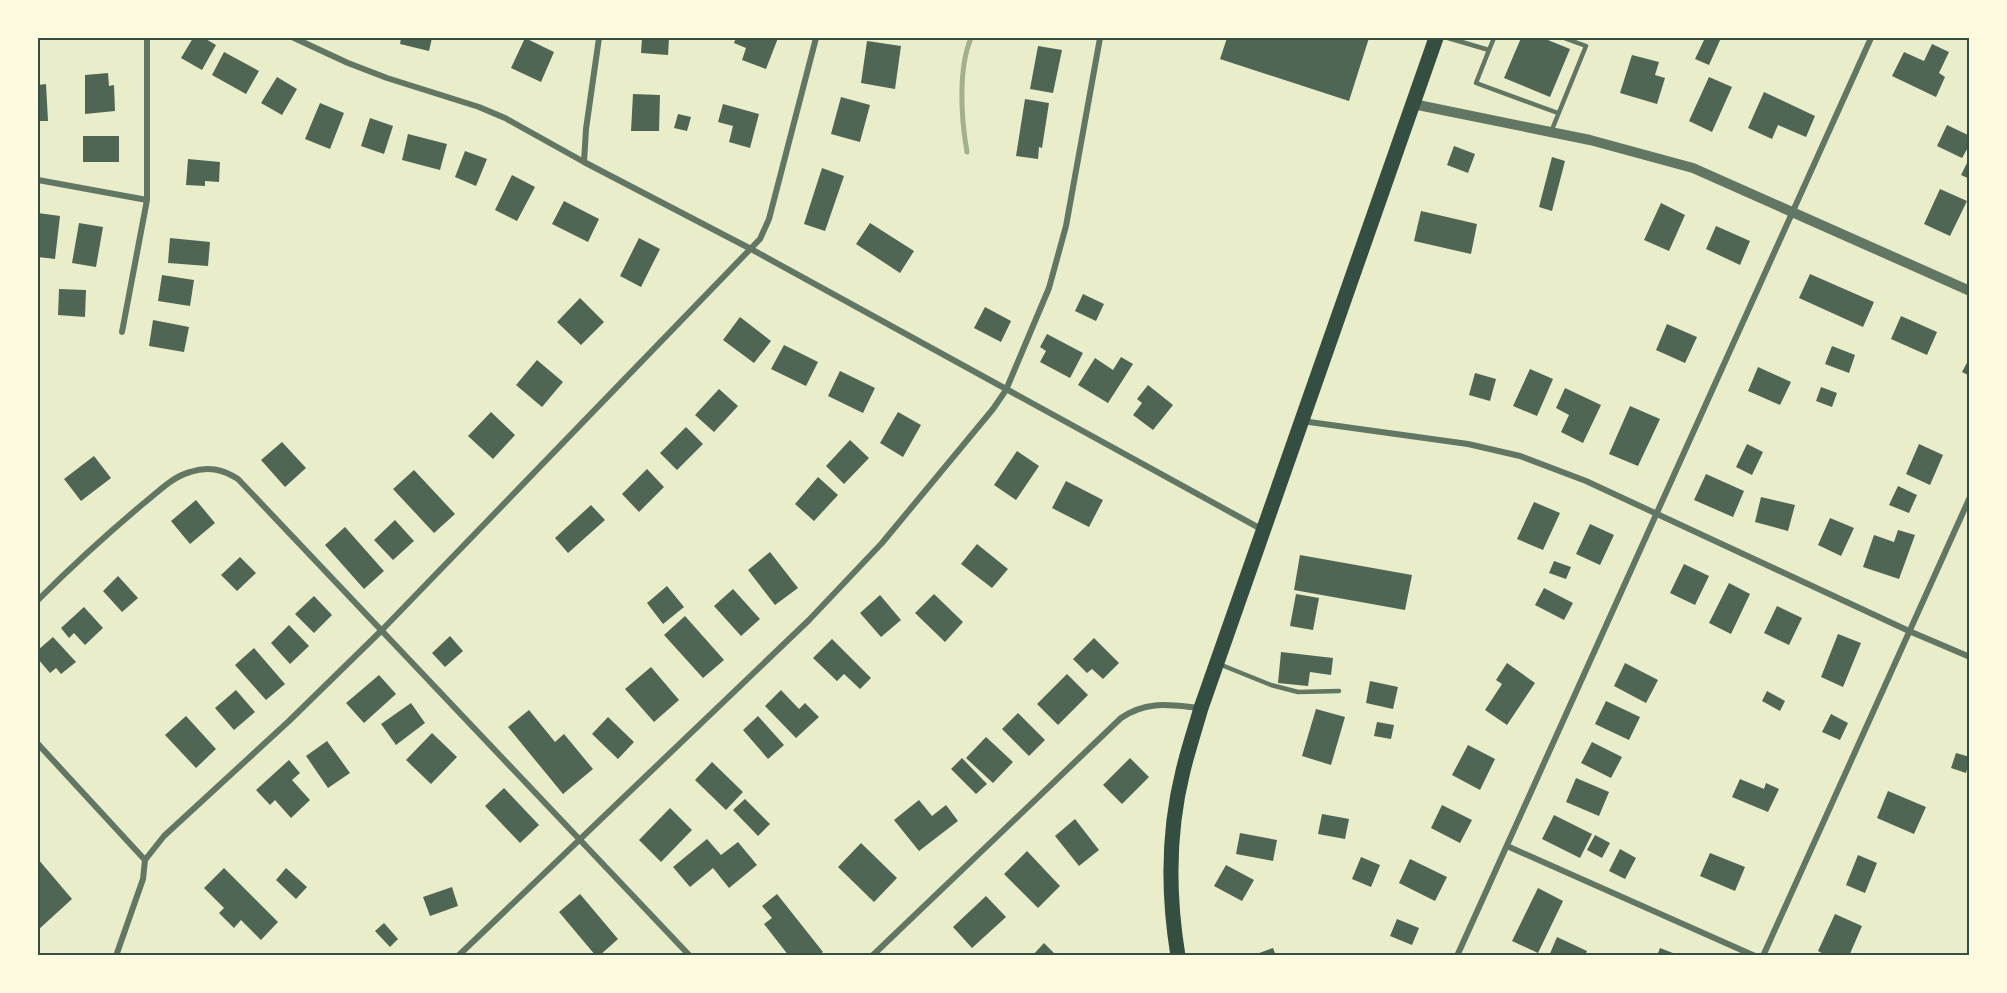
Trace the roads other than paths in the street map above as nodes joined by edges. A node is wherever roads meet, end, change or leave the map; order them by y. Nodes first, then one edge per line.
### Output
1 (147, 38) edge
2 (294, 38) edge
3 (599, 38) edge
4 (816, 38) edge
5 (1100, 38) edge
6 (1437, 38) edge
7 (1448, 38) edge
8 (1494, 38) edge
9 (1564, 38) edge
10 (1871, 38) edge
11 (1489, 50) junction
12 (1413, 104) junction
13 (1558, 113) junction
14 (1551, 132) junction
15 (584, 162) junction
16 (38, 180) edge
17 (147, 200) junction
18 (1793, 211) junction
19 (751, 249) junction
20 (1970, 291) edge
21 (122, 332) dead end
22 (1006, 390) junction
23 (1302, 421) junction
24 (1970, 497) edge
25 (1657, 515) junction
26 (1264, 530) junction
27 (38, 600) edge
28 (381, 631) junction
29 (1908, 631) junction
30 (1970, 657) edge
31 (1217, 663) junction
32 (1340, 691) dead end
33 (1201, 708) junction
34 (38, 744) edge
35 (579, 840) junction
36 (1507, 846) junction
37 (145, 860) junction
38 (116, 956) edge
39 (458, 956) edge
40 (690, 956) edge
41 (873, 956) edge
42 (1178, 956) edge
43 (1457, 956) edge
44 (1755, 956) edge
45 (1763, 956) edge

1 - 17 street
2 - 15 street
3 - 15 street
4 - 19 street
5 - 22 street
6 - 12 main road
7 - 11 lane
8 - 11 lane
9 - 13 lane
10 - 18 street
11 - 13 lane
12 - 14 street
12 - 23 main road
13 - 14 lane
14 - 18 street
15 - 19 street
16 - 17 street
17 - 21 street
18 - 20 street
18 - 25 street
19 - 22 street
19 - 28 street
22 - 26 street
22 - 35 street
23 - 25 street
23 - 26 main road
24 - 29 street
25 - 29 street
25 - 36 street
26 - 31 main road
27 - 28 street
28 - 35 street
28 - 37 street
29 - 30 street
29 - 45 street
31 - 32 lane
31 - 33 main road
33 - 41 street
33 - 42 main road
34 - 37 street
35 - 39 street
35 - 40 street
36 - 43 street
36 - 44 street
37 - 38 street

